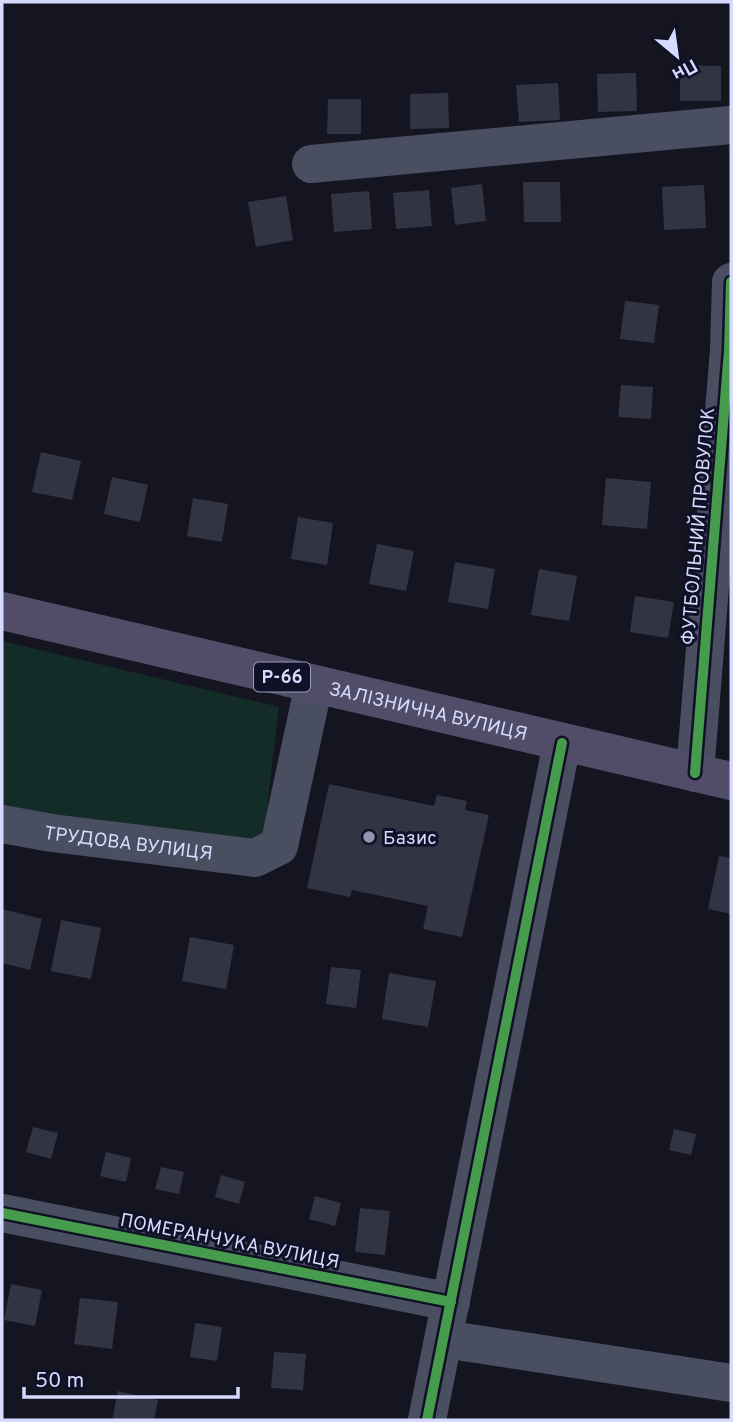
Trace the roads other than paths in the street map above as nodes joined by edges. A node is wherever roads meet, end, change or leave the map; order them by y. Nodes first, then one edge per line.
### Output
1 (731, 125) edge
2 (311, 164) dead end
3 (731, 282) edge
4 (730, 350) edge
5 (2, 611) edge
6 (314, 684) junction
7 (562, 743) junction
8 (713, 777) edge
9 (2, 824) edge
10 (2, 1213) edge
11 (450, 1302) junction
12 (444, 1339) junction
13 (731, 1383) edge
14 (427, 1420) edge

1 - 2 street
3 - 4 street, ФУТБОЛЬНИЙ ПРОВУЛОК
4 - 8 street, ФУТБОЛЬНИЙ ПРОВУЛОК
5 - 6 main road, ЗАЛІЗНИЧНА ВУЛИЦЯ / Р-66
6 - 7 main road, ЗАЛІЗНИЧНА ВУЛИЦЯ / Р-66
6 - 9 street, ТРУДОВА ВУЛИЦЯ
7 - 8 main road, ЗАЛІЗНИЧНА ВУЛИЦЯ / Р-66
7 - 11 street
10 - 11 street, ПОМЕРАНЧУКА ВУЛИЦЯ
11 - 12 street
12 - 13 street
12 - 14 street

